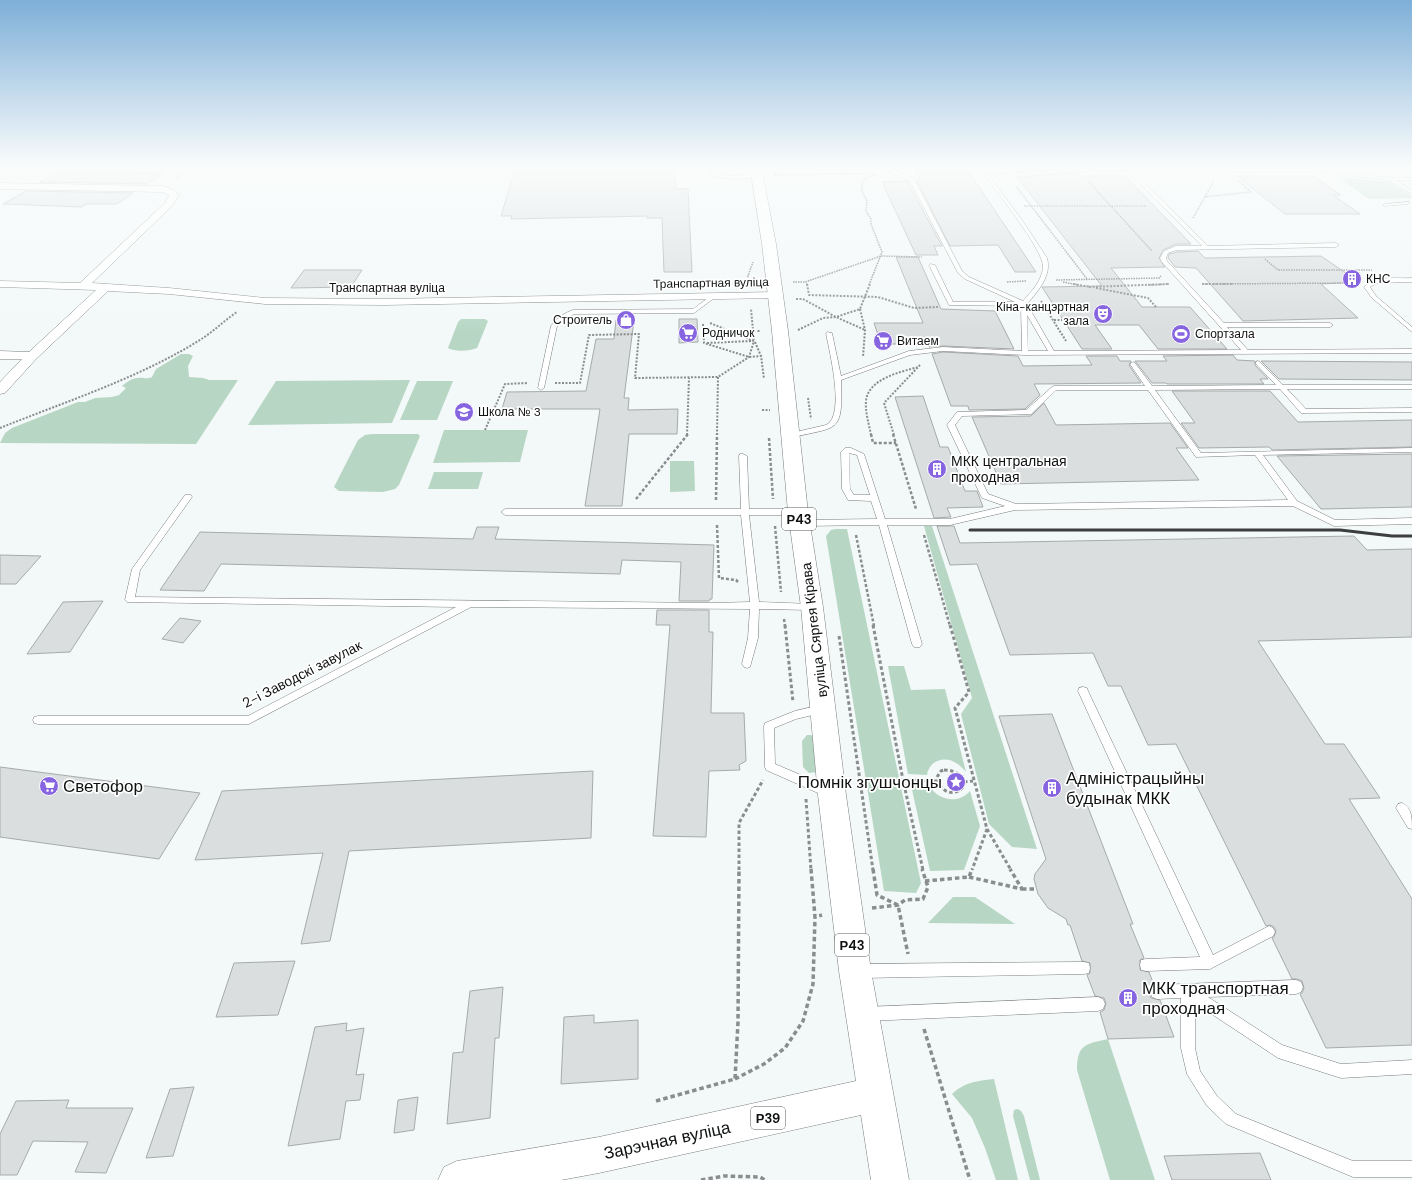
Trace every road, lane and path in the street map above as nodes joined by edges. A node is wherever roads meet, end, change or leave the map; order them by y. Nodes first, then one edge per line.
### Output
1 (151, 221) edge
2 (766, 221) edge
3 (871, 221) edge
4 (933, 221) edge
5 (1020, 221) edge
6 (1043, 221) edge
7 (1126, 221) edge
8 (1179, 221) edge
9 (1191, 221) edge
10 (1187, 229) junction
11 (1336, 246) dead end
12 (1206, 247) junction
13 (881, 256) junction
14 (952, 257) junction
15 (1263, 257) dead end
16 (1164, 262) junction
17 (932, 265) dead end
18 (1372, 270) dead end
19 (748, 276) dead end
20 (791, 276) dead end
21 (1051, 280) junction
22 (1056, 280) junction
23 (1087, 280) junction
24 (1412, 280) edge
25 (806, 281) junction
26 (1041, 281) junction
27 (977, 282) junction
28 (0, 284) edge
29 (1185, 284) junction
30 (1369, 285) junction
31 (83, 286) junction
32 (106, 287) junction
33 (1090, 287) junction
34 (750, 295) junction
35 (775, 295) junction
36 (809, 295) junction
37 (714, 296) junction
38 (865, 296) junction
39 (806, 300) junction
40 (265, 301) junction
41 (1024, 304) junction
42 (797, 306) dead end
43 (942, 307) dead end
44 (1156, 307) dead end
45 (860, 309) junction
46 (836, 317) junction
47 (1053, 320) junction
48 (1063, 320) dead end
49 (710, 323) dead end
50 (703, 324) dead end
51 (1222, 325) junction
52 (1330, 325) dead end
53 (796, 326) dead end
54 (797, 330) junction
55 (865, 330) junction
56 (1412, 330) edge
57 (829, 333) dead end
58 (798, 338) dead end
59 (754, 341) junction
60 (704, 343) junction
61 (943, 349) junction
62 (1246, 351) junction
63 (1412, 351) edge
64 (1025, 353) junction
65 (1052, 353) junction
66 (1074, 353) junction
67 (0, 355) edge
68 (32, 356) junction
69 (761, 356) dead end
70 (749, 357) junction
71 (1258, 363) dead end
72 (1133, 364) dead end
73 (918, 366) junction
74 (862, 370) junction
75 (689, 378) junction
76 (718, 378) junction
77 (838, 380) junction
78 (541, 386) junction
79 (1149, 387) junction
80 (1282, 387) junction
81 (1412, 387) edge
82 (0, 390) edge
83 (807, 390) dead end
84 (1412, 410) edge
85 (0, 428) edge
86 (485, 430) dead end
87 (814, 430) junction
88 (790, 436) junction
89 (896, 443) junction
90 (1412, 450) edge
91 (1257, 452) junction
92 (743, 456) dead end
93 (188, 497) dead end
94 (875, 498) junction
95 (1294, 503) junction
96 (1015, 507) junction
97 (505, 512) dead end
98 (626, 512) junction
99 (716, 512) junction
100 (745, 512) junction
101 (799, 517) junction
102 (1412, 520) edge
103 (853, 522) junction
104 (883, 522) junction
105 (920, 522) junction
106 (471, 603) junction
107 (755, 605) junction
108 (812, 607) junction
109 (838, 630) dead end
110 (917, 644) dead end
111 (747, 664) dead end
112 (1084, 691) dead end
113 (823, 708) junction
114 (38, 720) dead end
115 (763, 779) dead end
116 (903, 780) junction
117 (937, 781) junction
118 (964, 782) junction
119 (973, 782) junction
120 (832, 795) junction
121 (1402, 808) dead end
122 (1412, 824) edge
123 (987, 829) junction
124 (969, 877) junction
125 (925, 881) junction
126 (1022, 889) junction
127 (1036, 889) dead end
128 (905, 900) dead end
129 (815, 917) dead end
130 (1269, 932) dead end
131 (1210, 963) junction
132 (1146, 965) dead end
133 (1084, 968) dead end
134 (855, 971) junction
135 (912, 971) junction
136 (1296, 987) dead end
137 (1188, 991) junction
138 (1157, 992) dead end
139 (1098, 1004) dead end
140 (918, 1011) junction
141 (861, 1014) junction
142 (1412, 1067) edge
143 (735, 1079) junction
144 (875, 1094) junction
145 (656, 1101) dead end
146 (1412, 1169) edge
147 (457, 1180) edge
148 (701, 1180) edge
149 (765, 1180) edge
150 (877, 1180) edge
151 (890, 1180) edge
152 (970, 1180) edge

1 - 31 street
2 - 35 main road, вуліца Сяргея Кірава / Р43
3 - 13 path
4 - 14 lane
5 - 26 lane
6 - 23 path
7 - 16 path
8 - 10 lane
9 - 10 path
10 - 12 lane
11 - 12 lane
12 - 16 lane
13 - 14 path
13 - 25 path
13 - 38 path
14 - 27 lane
15 - 18 path
16 - 23 path
16 - 29 lane
17 - 41 lane
19 - 34 path
20 - 25 path
21 - 22 path
21 - 26 path
21 - 47 path
22 - 23 path
22 - 33 path
24 - 30 lane
25 - 36 path
26 - 27 path
26 - 41 lane
27 - 41 lane
28 - 31 street, Транспартная вуліца
29 - 30 path
29 - 33 path
29 - 51 lane
30 - 56 lane
31 - 32 street, Транспартная вуліца
32 - 40 street, Транспартная вуліца
32 - 68 street
33 - 44 path
34 - 35 street, Транспартная вуліца
34 - 37 street, Транспартная вуліца
34 - 59 path
35 - 88 main road, вуліца Сяргея Кірава / Р43
36 - 38 path
36 - 39 path
37 - 40 street, Транспартная вуліца
37 - 78 lane
38 - 43 path
38 - 45 path
39 - 42 path
39 - 46 path
40 - 85 path
41 - 64 lane
41 - 65 lane
45 - 46 path
45 - 55 path
46 - 54 path
46 - 55 path
47 - 48 path
47 - 66 path
49 - 59 path
50 - 60 path
51 - 52 lane
51 - 62 lane
53 - 54 path
54 - 58 path
55 - 74 path
57 - 77 lane
59 - 60 path
59 - 70 path
60 - 70 path
61 - 64 lane
61 - 73 path
61 - 74 lane
62 - 63 lane
62 - 66 lane
64 - 65 lane
65 - 66 lane
67 - 68 street
68 - 82 street
69 - 70 path
70 - 76 path
71 - 80 lane
72 - 79 lane
73 - 89 path
73 - 89 path
74 - 77 lane
75 - 76 path
75 - 78 path
75 - 98 path
76 - 99 path
77 - 87 lane
78 - 86 path
79 - 80 lane
79 - 91 lane
79 - 96 lane
80 - 81 lane
80 - 84 lane
83 - 87 path
87 - 88 lane
88 - 101 main road, вуліца Сяргея Кірава / Р43
89 - 105 path
90 - 91 lane
91 - 95 lane
92 - 100 lane
93 - 106 lane
94 - 94 lane
94 - 104 lane
95 - 96 lane
95 - 102 lane
96 - 105 lane
97 - 98 lane
98 - 99 lane
99 - 100 lane
99 - 107 path
100 - 101 lane
100 - 107 lane
101 - 103 lane
101 - 108 main road, вуліца Сяргея Кірава / Р43
103 - 104 lane
103 - 116 path
104 - 105 lane
104 - 110 lane
105 - 119 path
106 - 107 lane
106 - 114 lane, 2-і Заводскі завулак
107 - 108 lane
107 - 111 lane
108 - 113 main road, вуліца Сяргея Кірава / Р43
109 - 135 path
112 - 131 lane
113 - 120 main road, вуліца Сяргея Кірава / Р43
113 - 120 lane
115 - 143 path
116 - 117 path
116 - 125 path
117 - 118 path
117 - 118 path
118 - 119 path
119 - 123 path
120 - 134 main road, вуліца Сяргея Кірава / Р43
121 - 122 lane
123 - 124 path
123 - 126 path
124 - 125 path
124 - 126 path
125 - 128 path
126 - 127 path
129 - 143 path
130 - 131 lane
131 - 132 lane
133 - 135 lane
134 - 135 lane
134 - 141 main road, вуліца Сяргея Кірава / Р43
136 - 137 lane
137 - 138 lane
137 - 142 lane
137 - 146 lane
139 - 140 lane
140 - 141 lane
140 - 152 path
141 - 144 main road, вуліца Сяргея Кірава / Р43
143 - 145 path
144 - 147 main road, Зарэчная вуліца / Р39
144 - 150 main road, вуліца Сяргея Кірава / Р43
144 - 151 main road, вуліца Сяргея Кірава / Р43
148 - 149 path

